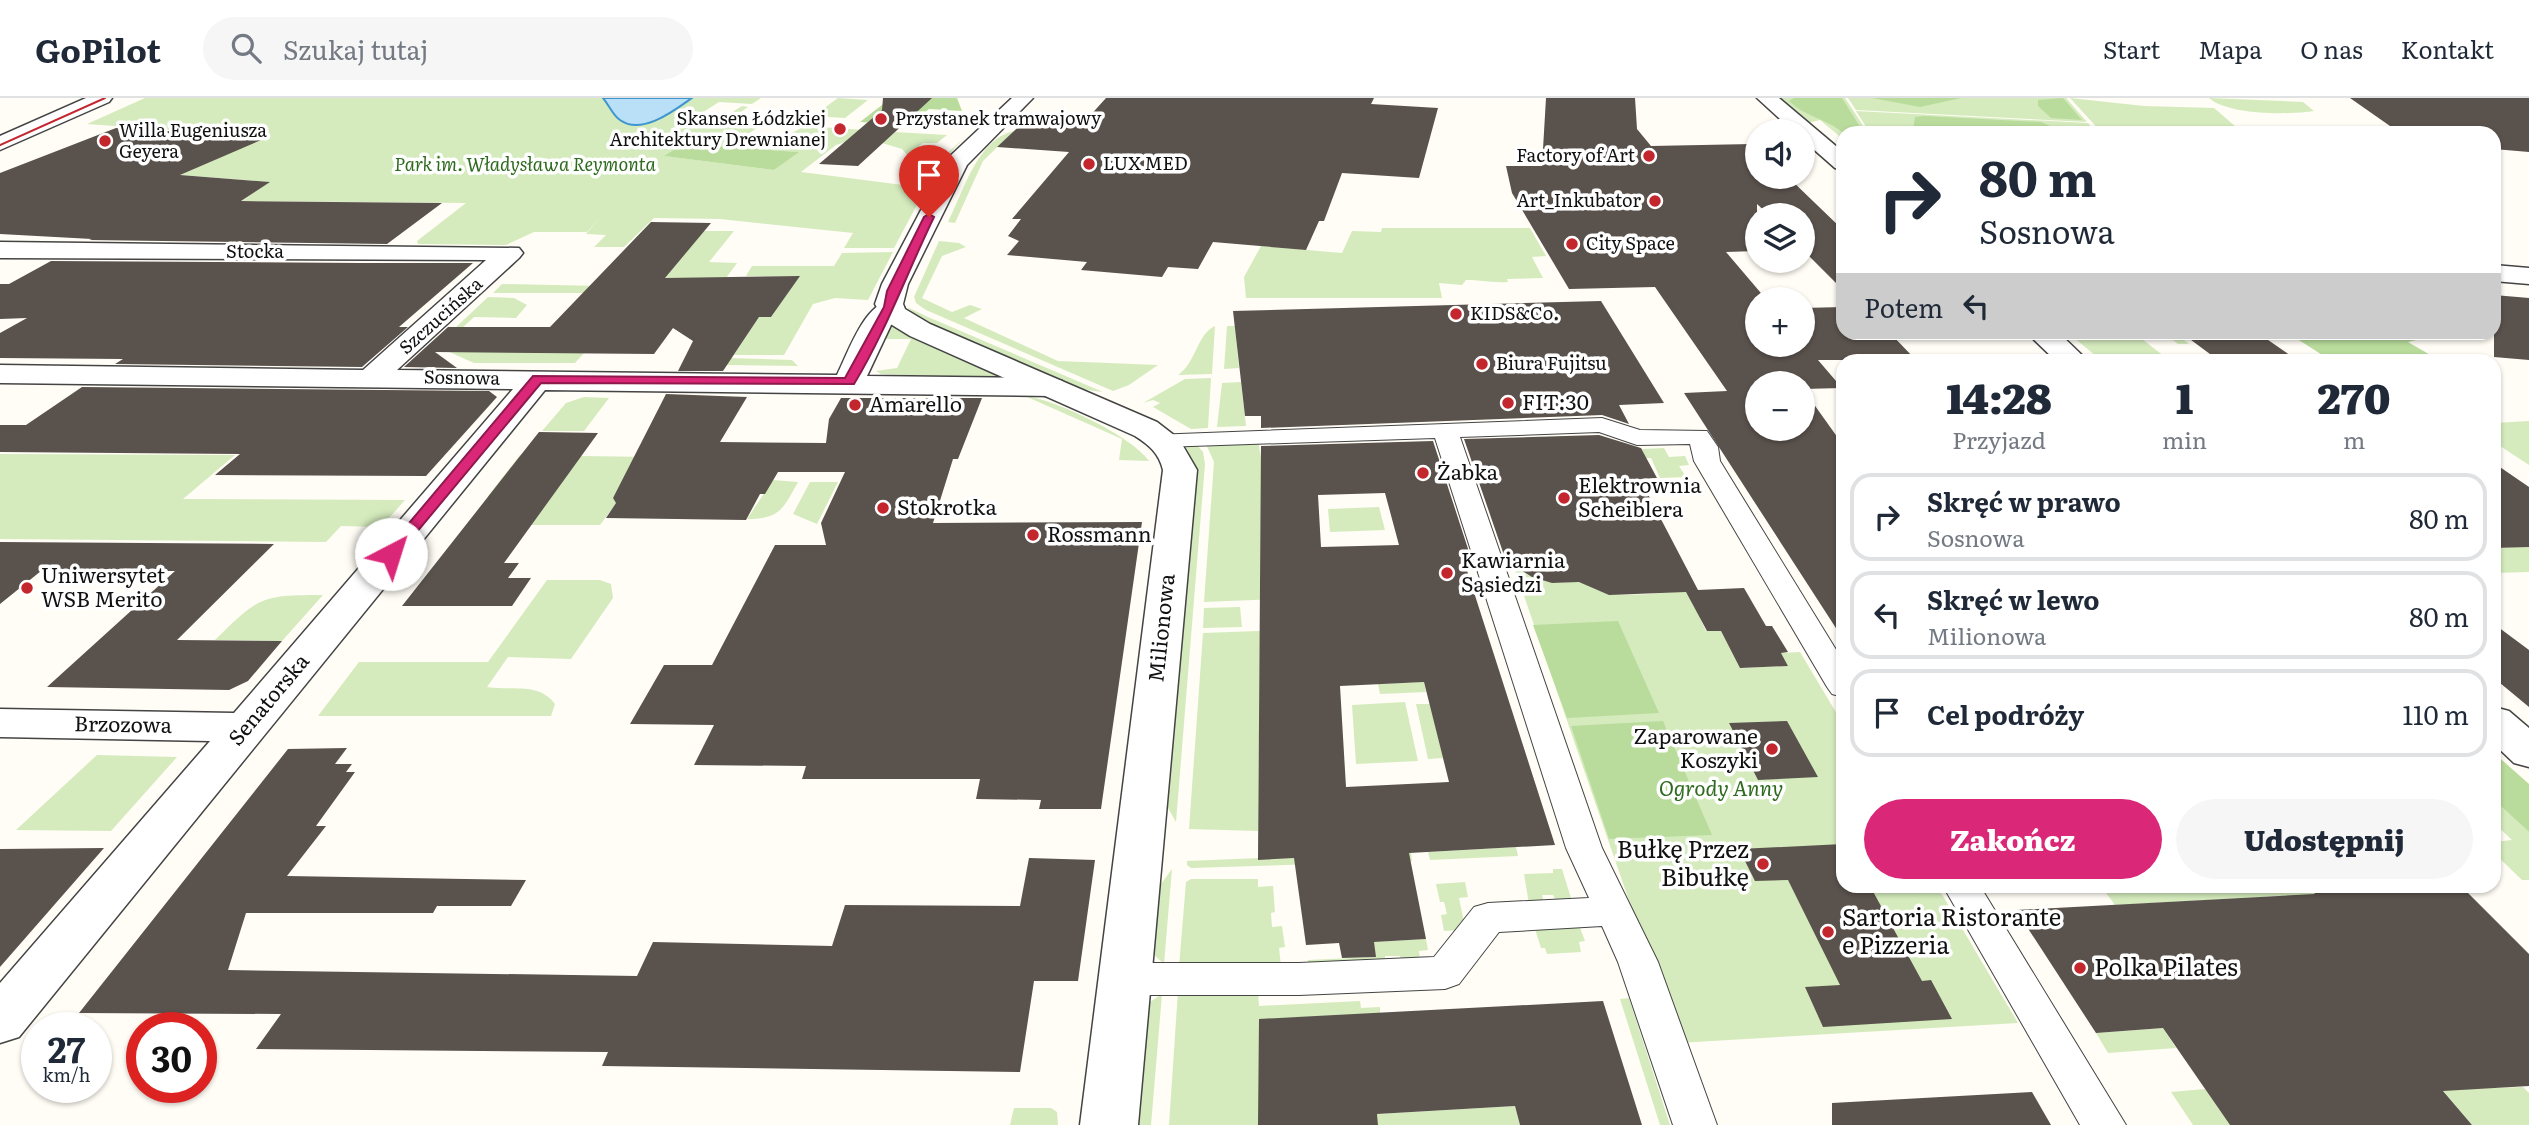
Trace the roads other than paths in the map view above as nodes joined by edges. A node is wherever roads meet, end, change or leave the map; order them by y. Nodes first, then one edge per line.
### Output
1 (102, 98) edge
2 (1023, 98) edge
3 (1768, 98) edge
4 (0, 144) edge
5 (1836, 157) edge
6 (0, 250) edge
7 (510, 253) joint
8 (2501, 274) edge
9 (2529, 276) edge
10 (890, 307) junction
11 (2049, 340) edge
12 (2065, 354) edge
13 (0, 374) edge
14 (372, 377) junction
15 (538, 379) junction
16 (849, 382) junction
17 (1051, 387) junction
18 (1445, 430) junction
19 (1162, 440) junction
20 (1836, 675) edge
21 (0, 723) edge
22 (246, 727) junction
23 (2501, 727) edge
24 (2529, 752) edge
25 (1965, 893) edge
26 (1613, 911) junction
27 (1125, 979) junction
28 (0, 1021) edge
29 (1109, 1125) edge
30 (1695, 1125) edge
31 (2104, 1125) edge

1 - 4 street
2 - 10 street
3 - 5 street
6 - 7 street, Stocka
7 - 14 street, Szczucińska
8 - 9 street
10 - 16 street
10 - 17 street, Milionowa
11 - 12 street
13 - 14 street, Sosnowa
14 - 15 street, Sosnowa
15 - 16 street, Sosnowa
15 - 22 street, Senatorska
16 - 17 street, Sosnowa
17 - 19 street, Milionowa
18 - 19 street
18 - 20 street
18 - 26 street
19 - 27 street, Milionowa
21 - 22 street, Brzozowa
22 - 28 street, Senatorska
23 - 24 street
25 - 31 street
26 - 27 street
26 - 30 street
27 - 29 street, Milionowa

